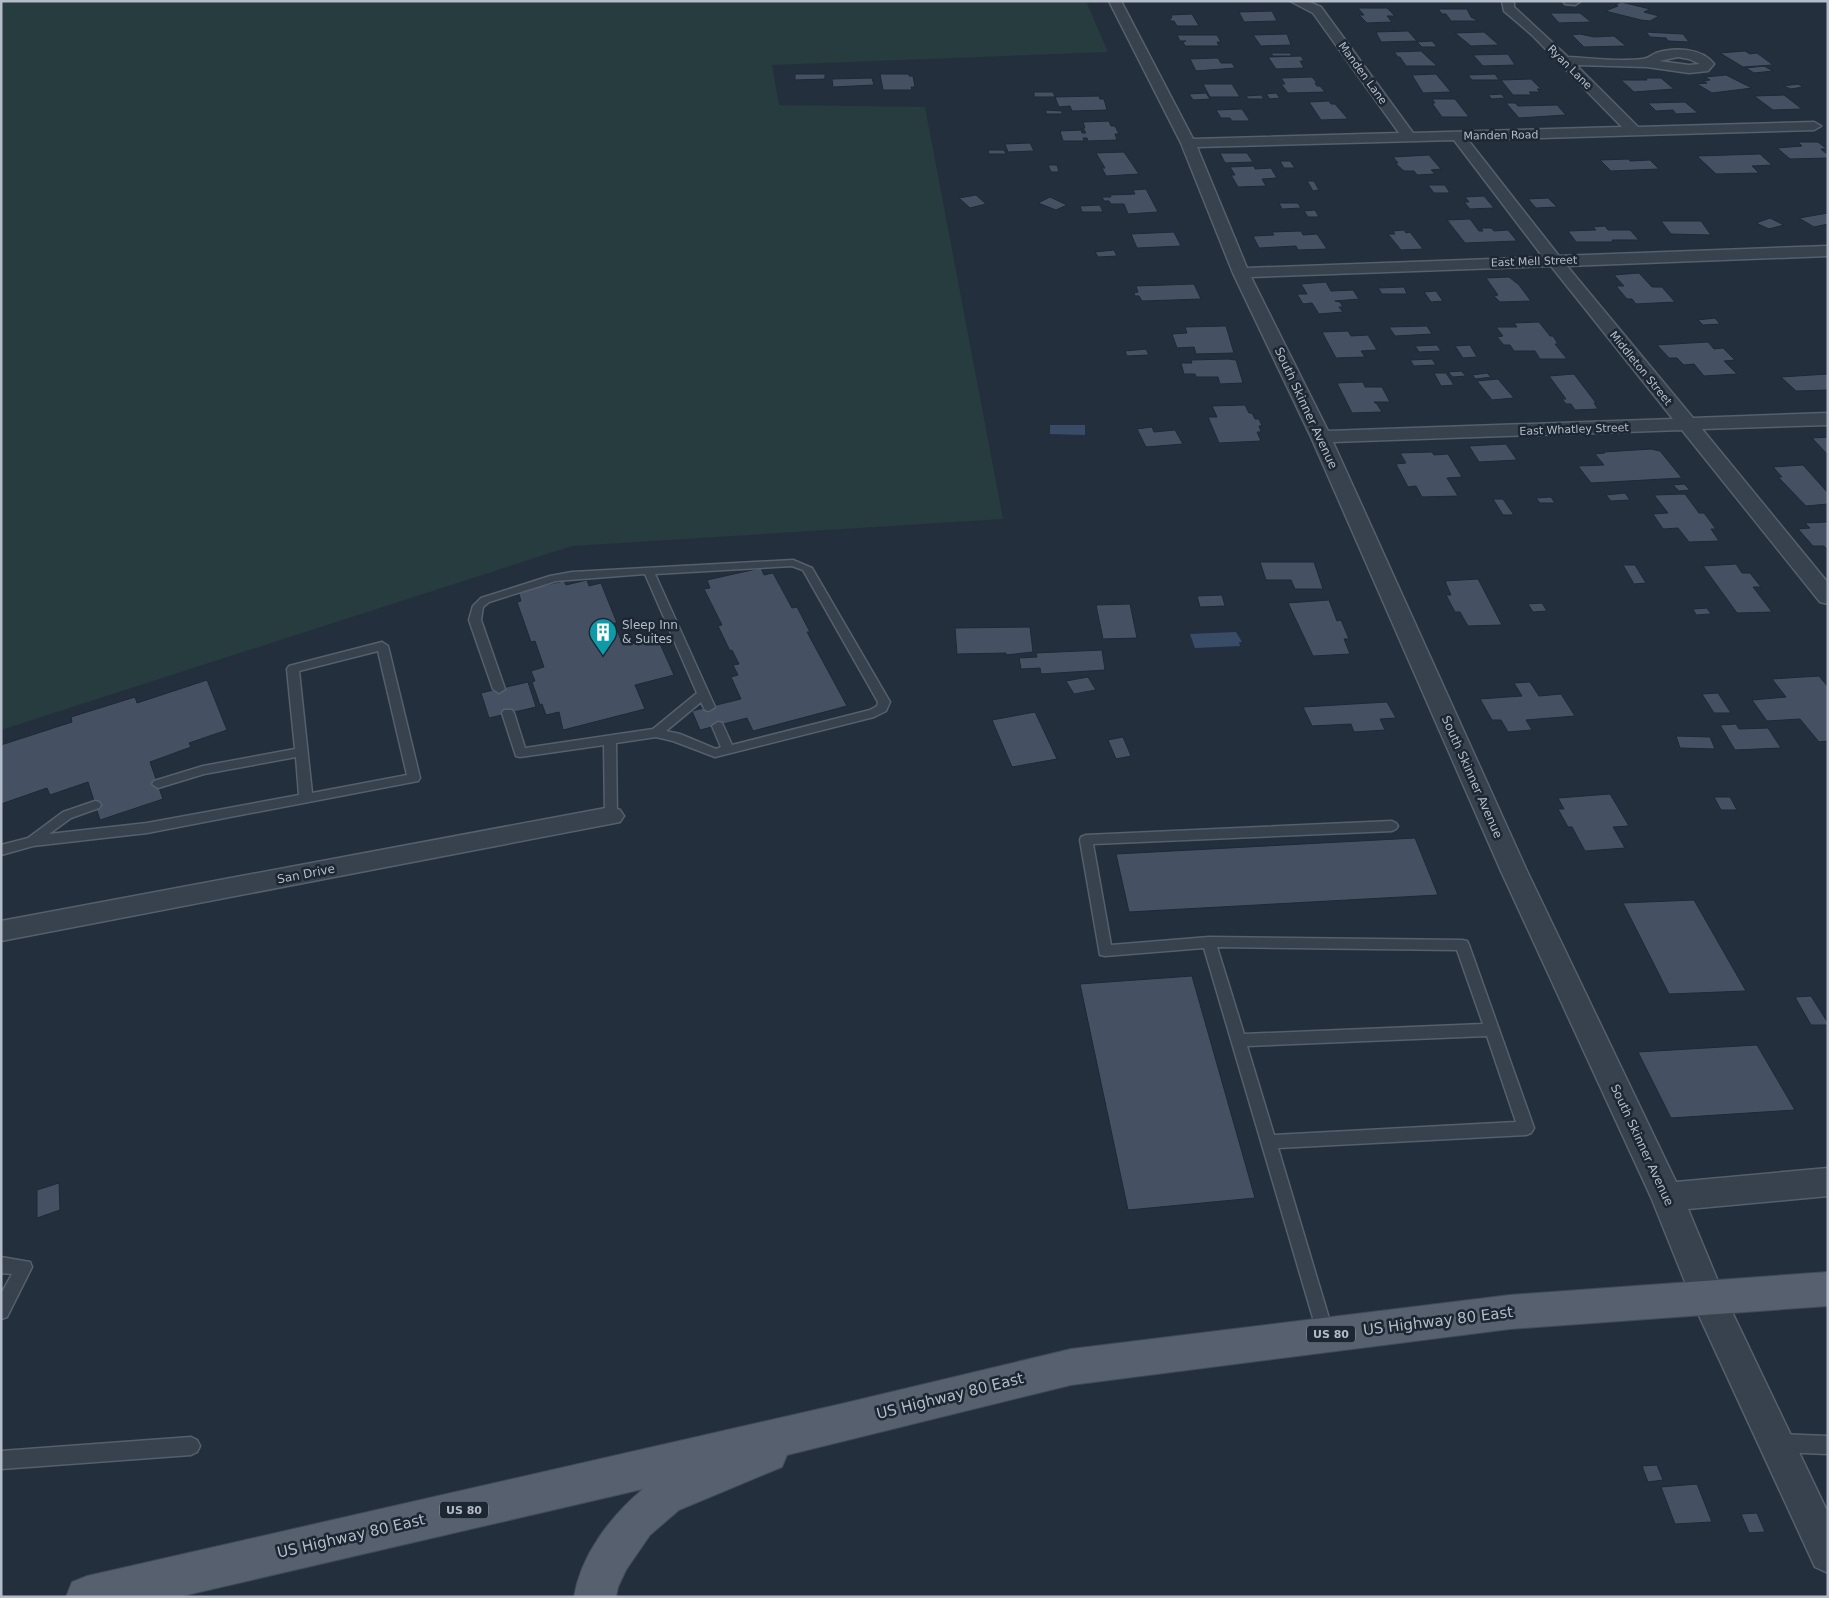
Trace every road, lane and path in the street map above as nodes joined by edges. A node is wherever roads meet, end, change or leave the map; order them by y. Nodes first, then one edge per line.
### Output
1 (1115, 1) edge
2 (1296, 1) edge
3 (1508, 1) edge
4 (1569, 1) edge
5 (1576, 1) edge
6 (1322, 6) edge
7 (1564, 61) junction
8 (1647, 63) dead end
9 (1814, 126) dead end
10 (1635, 132) junction
11 (1458, 136) junction
12 (1409, 137) junction
13 (1188, 144) junction
14 (1828, 251) edge
15 (1554, 260) junction
16 (1241, 273) junction
17 (1828, 419) edge
18 (1686, 425) junction
19 (1321, 437) junction
20 (648, 570) junction
21 (1828, 597) edge
22 (499, 689) dead end
23 (703, 694) junction
24 (709, 706) dead end
25 (508, 713) dead end
26 (718, 726) dead end
27 (656, 734) junction
28 (610, 740) junction
29 (728, 749) junction
30 (301, 752) junction
31 (158, 784) dead end
32 (306, 798) junction
33 (95, 805) dead end
34 (612, 816) joint
35 (1392, 826) dead end
36 (33, 840) junction
37 (2, 852) edge
38 (1, 931) edge
39 (1208, 942) junction
40 (1492, 1030) junction
41 (1238, 1040) junction
42 (1268, 1142) junction
43 (1828, 1182) edge
44 (1667, 1197) junction
45 (1, 1265) edge
46 (1828, 1289) edge
47 (1708, 1298) junction
48 (1, 1311) edge
49 (1326, 1335) junction
50 (841, 1423) junction
51 (1776, 1443) junction
52 (1828, 1445) edge
53 (191, 1446) dead end
54 (1, 1460) edge
55 (1828, 1554) edge
56 (87, 1597) edge
57 (595, 1597) edge

1 - 13 street, South Skinner Avenue
2 - 6 street, Manden Lane
3 - 7 street, Ryan Lane
4 - 5 street
6 - 12 street, Manden Lane
7 - 8 street
7 - 10 street, Ryan Lane
9 - 10 street, Manden Road
10 - 11 street, Manden Road
11 - 12 street, Manden Road
11 - 15 street, Middleton Street
12 - 13 street, Manden Road
13 - 16 street, South Skinner Avenue
14 - 15 street, East Mell Street
15 - 16 street, East Mell Street
15 - 18 street, Middleton Street
16 - 19 street, South Skinner Avenue
17 - 18 street, East Whatley Street
18 - 19 street, East Whatley Street
18 - 21 street, Middleton Street
19 - 44 street, South Skinner Avenue
20 - 22 lane
20 - 23 lane
20 - 29 lane
23 - 24 lane
23 - 27 lane
25 - 28 lane
26 - 29 lane
27 - 28 lane
27 - 29 lane
28 - 34 lane
30 - 31 lane
30 - 32 lane
30 - 32 lane
32 - 36 lane
33 - 36 lane
34 - 38 street, San Drive
35 - 39 lane
36 - 37 lane
39 - 40 lane
39 - 41 lane
40 - 41 lane
40 - 42 lane
41 - 42 lane
42 - 49 lane
43 - 44 street
44 - 47 street, South Skinner Avenue
45 - 48 lane
46 - 47 main road, US Highway 80 East / US 80
47 - 49 main road, US Highway 80 East / US 80
47 - 51 street, South Skinner Avenue
49 - 50 main road, US Highway 80 East / US 80
50 - 56 main road, US Highway 80 East / US 80
50 - 57 main road
51 - 52 lane
51 - 55 street, South Skinner Avenue
53 - 54 lane

